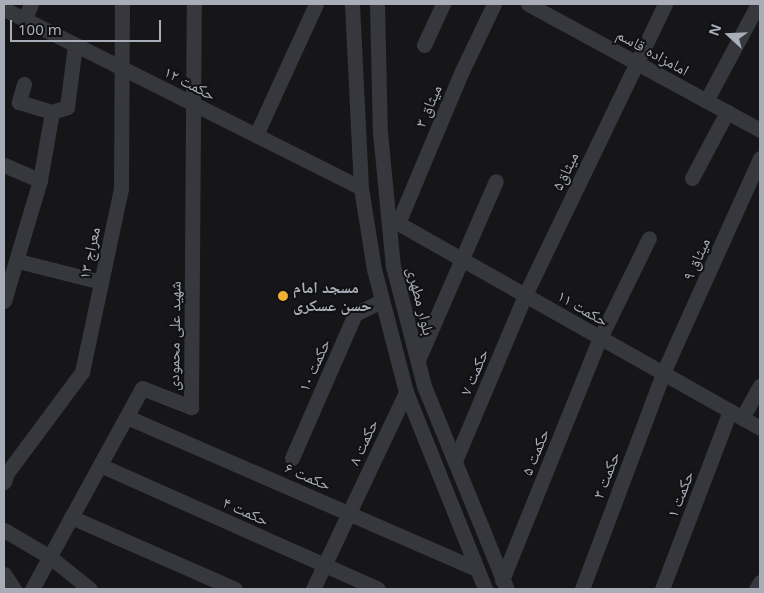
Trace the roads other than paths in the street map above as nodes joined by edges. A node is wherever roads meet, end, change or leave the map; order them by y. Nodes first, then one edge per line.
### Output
1 (31, 4) edge
2 (122, 4) edge
3 (194, 4) edge
4 (316, 4) edge
5 (352, 4) edge
6 (377, 4) edge
7 (443, 4) edge
8 (494, 4) edge
9 (528, 4) edge
10 (665, 4) edge
11 (758, 4) edge
12 (4, 9) edge
13 (24, 20) junction
14 (75, 45) junction
15 (424, 46) dead end
16 (636, 62) junction
17 (121, 68) junction
18 (24, 84) dead end
19 (706, 100) junction
20 (194, 104) junction
21 (52, 112) junction
22 (727, 112) junction
23 (760, 130) edge
24 (256, 135) junction
25 (760, 158) edge
26 (5, 168) edge
27 (692, 178) dead end
28 (40, 180) junction
29 (496, 181) dead end
30 (361, 188) junction
31 (393, 221) junction
32 (649, 238) dead end
33 (461, 259) junction
34 (18, 262) junction
35 (101, 282) junction
36 (525, 295) junction
37 (4, 300) edge
38 (382, 301) junction
39 (600, 338) junction
40 (413, 341) junction
41 (394, 346) junction
42 (418, 360) junction
43 (663, 373) junction
44 (760, 386) edge
45 (406, 392) junction
46 (736, 415) junction
47 (127, 417) junction
48 (760, 428) edge
49 (292, 458) dead end
50 (455, 461) junction
51 (100, 465) junction
52 (4, 482) edge
53 (349, 513) junction
54 (71, 518) junction
55 (4, 530) edge
56 (50, 556) junction
57 (324, 565) junction
58 (475, 568) junction
59 (4, 574) edge
60 (760, 582) edge
61 (505, 585) edge
62 (14, 589) edge
63 (32, 589) edge
64 (90, 589) edge
65 (234, 589) edge
66 (313, 589) edge
67 (378, 589) edge
68 (485, 589) edge
69 (582, 589) edge
70 (662, 589) edge
71 (756, 589) edge

1 - 13 street
2 - 17 street, معراج ۱۳
3 - 20 street
4 - 24 street
5 - 30 street
6 - 31 street, بلوار مطهری
7 - 15 street
8 - 31 street, میثاق ۳
9 - 16 street, امامزاده قاسم
10 - 16 street, میثاق۵
11 - 19 street
12 - 13 street, حکمت ۱۲
13 - 14 street, حکمت ۱۲
14 - 17 street, حکمت ۱۲
14 - 21 street
16 - 19 street, امامزاده قاسم
16 - 36 street, میثاق۵
17 - 20 street, حکمت ۱۲
17 - 35 street, معراج ۱۳
18 - 21 street
19 - 22 street, امامزاده قاسم
20 - 24 street, حکمت ۱۲
20 - 47 street, شهید علی محمودی
21 - 28 street
22 - 23 street, امامزاده قاسم
22 - 27 street
24 - 30 street, حکمت ۱۲
25 - 43 street, میثاق ۹
26 - 28 street
28 - 34 street
29 - 33 street
30 - 38 street
31 - 33 street, حکمت ۱۱
31 - 40 street, بلوار مطهری
32 - 39 street, حکمت ۵
33 - 36 street, حکمت ۱۱
33 - 42 street
34 - 35 street
34 - 37 street
35 - 52 street, معراج ۱۳
36 - 39 street, حکمت ۱۱
36 - 50 street, حکمت ۷
38 - 41 street
38 - 49 street, حکمت ۱۰
39 - 43 street, حکمت ۱۱
39 - 61 street, حکمت ۵
40 - 41 street
40 - 42 street, بلوار مطهری
41 - 45 street
42 - 50 street, بلوار مطهری
43 - 46 street, حکمت ۱۱
43 - 69 street, حکمت ۳
44 - 46 street, حکمت ۱
45 - 53 street, حکمت ۸
45 - 58 street
46 - 48 street, حکمت ۱۱
46 - 70 street, حکمت ۱
47 - 51 street, شهید علی محمودی
47 - 53 street, حکمت ۶
50 - 61 street, بلوار مطهری
51 - 54 street, شهید علی محمودی
51 - 57 street, حکمت ۴
53 - 57 street, حکمت ۸
53 - 58 street, حکمت ۶
54 - 56 street, شهید علی محمودی
54 - 65 street
55 - 56 street
56 - 63 street, شهید علی محمودی
56 - 64 street
57 - 66 street, حکمت ۸
57 - 67 street, حکمت ۴
58 - 68 street
59 - 62 street
60 - 71 street

